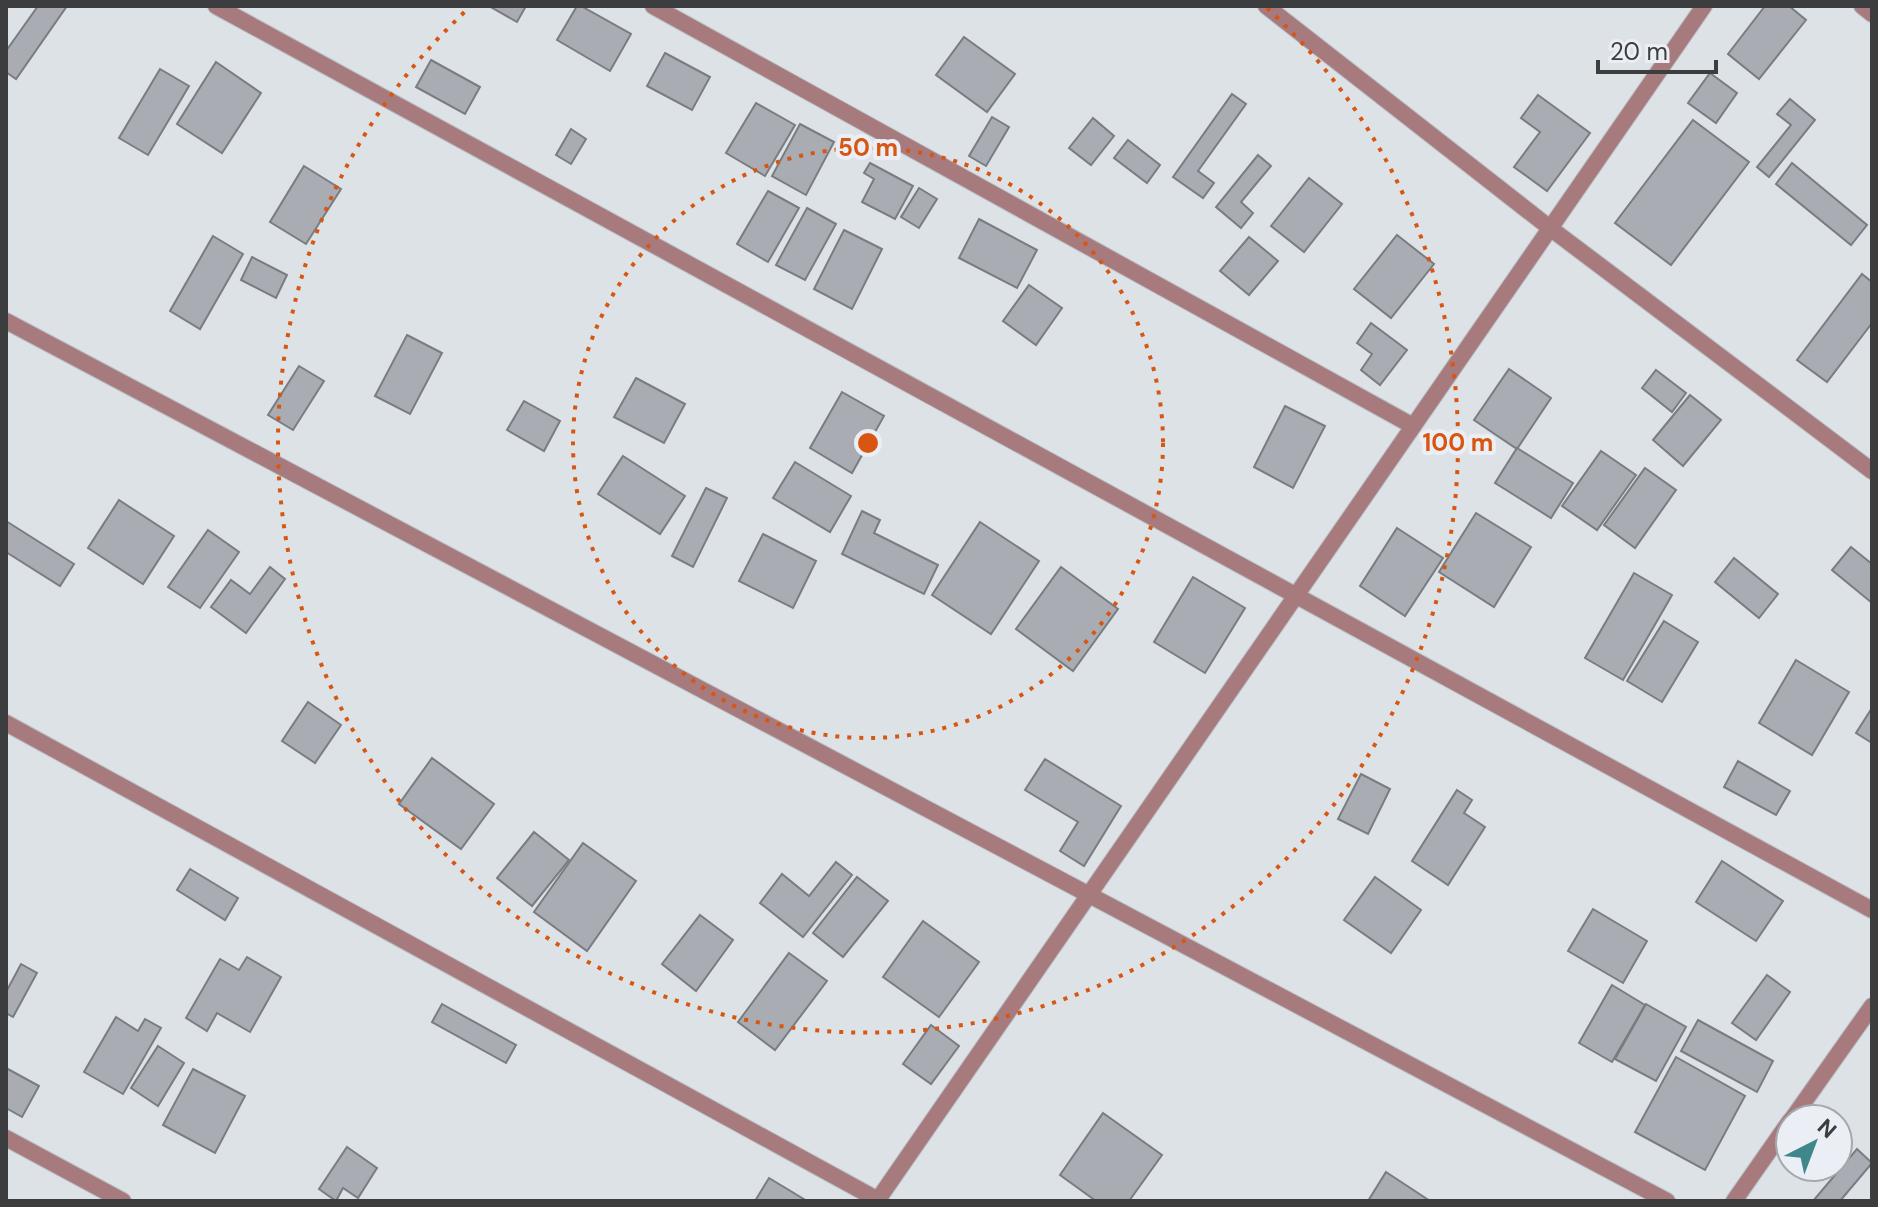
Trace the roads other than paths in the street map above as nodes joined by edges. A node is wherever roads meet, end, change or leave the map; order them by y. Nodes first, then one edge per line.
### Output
1 (216, 6) edge
2 (653, 6) edge
3 (1266, 6) edge
4 (1704, 6) edge
5 (1862, 6) edge
6 (1872, 14) edge
7 (1550, 228) junction
8 (6, 321) edge
9 (1413, 426) junction
10 (1872, 471) edge
11 (1296, 596) junction
12 (6, 723) edge
13 (1089, 894) junction
14 (1872, 910) edge
15 (1872, 1006) edge
16 (1803, 1103) edge
17 (6, 1138) edge
18 (1774, 1144) edge
19 (123, 1201) edge
20 (878, 1201) edge
21 (1667, 1201) edge
22 (1734, 1201) edge

1 - 11 street
2 - 9 street
3 - 7 street
4 - 7 street
5 - 6 street
7 - 9 street
7 - 10 street
8 - 13 street
9 - 11 street
11 - 13 street
11 - 14 street
12 - 20 street
13 - 20 street
13 - 21 street
15 - 16 street
17 - 19 street
18 - 22 street

